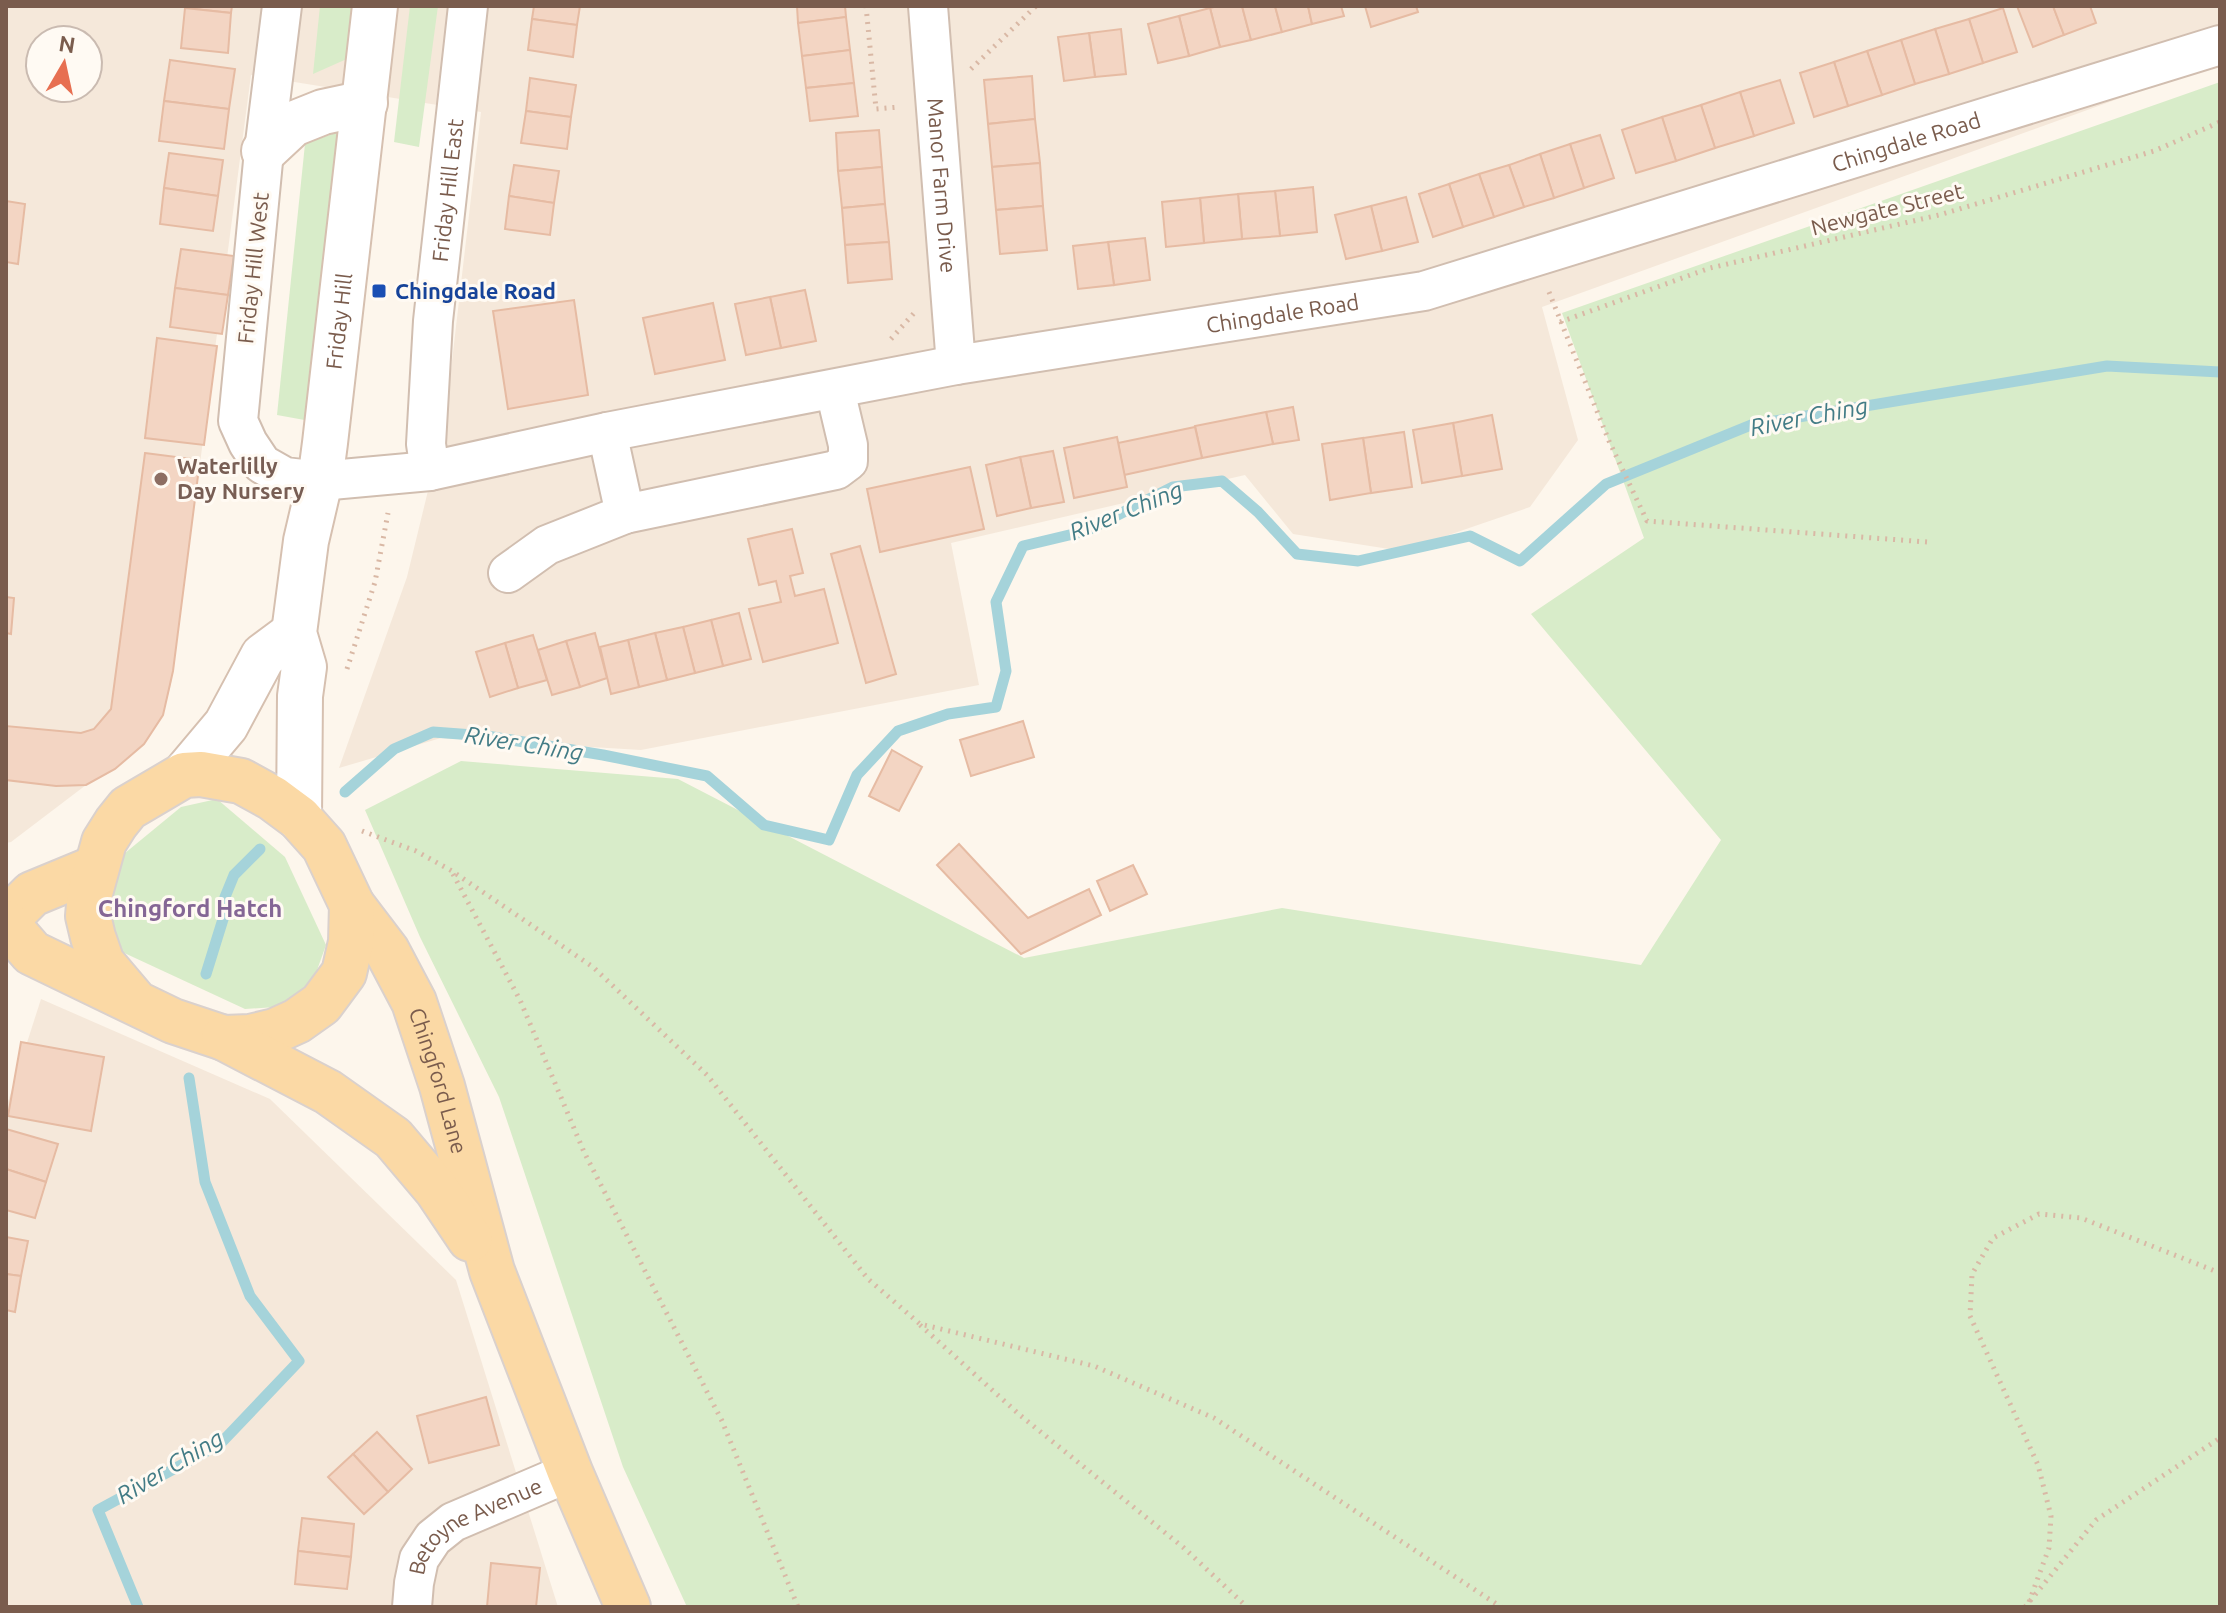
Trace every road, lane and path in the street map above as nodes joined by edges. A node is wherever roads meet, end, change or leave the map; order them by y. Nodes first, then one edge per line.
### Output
1 (282, 6) edge
2 (375, 6) edge
3 (468, 6) edge
4 (928, 6) edge
5 (2220, 45) edge
6 (365, 103) junction
7 (2220, 122) edge
8 (264, 151) junction
9 (1535, 256) junction
10 (949, 273) junction
11 (1560, 322) junction
12 (888, 342) dead end
13 (956, 365) junction
14 (835, 390) junction
15 (607, 432) junction
16 (430, 471) junction
17 (320, 481) junction
18 (391, 503) dead end
19 (625, 514) junction
20 (1927, 542) dead end
21 (508, 573) dead end
22 (294, 633) junction
23 (346, 671) dead end
24 (184, 775) junction
25 (325, 830) junction
26 (95, 868) junction
27 (452, 871) junction
28 (352, 905) junction
29 (6, 922) edge
30 (184, 1024) junction
31 (492, 1271) junction
32 (2220, 1273) edge
33 (920, 1324) junction
34 (2220, 1438) edge
35 (570, 1472) junction
36 (2027, 1604) edge
37 (412, 1607) edge
38 (628, 1607) edge
39 (798, 1607) edge
40 (1247, 1607) edge
41 (1501, 1607) edge

1 - 8 street, Friday Hill West
2 - 6 main road, Friday Hill
3 - 16 street, Friday Hill East
4 - 10 street, Manor Farm Drive
5 - 9 street, Chingdale Road
6 - 8 main road
6 - 17 main road, Friday Hill
7 - 11 path, Newgate Street
8 - 17 street, Friday Hill West
9 - 11 path
9 - 13 street, Chingdale Road
10 - 12 path
10 - 13 street, Manor Farm Drive
11 - 20 path
13 - 14 street, Chingdale Road
14 - 15 street, Chingdale Road
14 - 19 street
15 - 16 street, Chingdale Road
15 - 19 street
16 - 17 street, Chingdale Road
17 - 22 main road, Friday Hill
18 - 23 path
19 - 21 street
22 - 24 main road
22 - 25 main road, Friday Hill
24 - 25 main road
24 - 26 main road
25 - 27 path
25 - 28 main road
26 - 29 main road
26 - 30 main road
27 - 33 path
27 - 39 path
28 - 30 main road
28 - 31 main road, Chingford Lane
29 - 30 main road, Chingford Lane
30 - 31 main road, Chingford Lane
31 - 35 main road, Chingford Lane
32 - 36 path
33 - 40 path
33 - 41 path
34 - 36 path
35 - 37 street, Betoyne Avenue
35 - 38 main road, Chingford Lane

